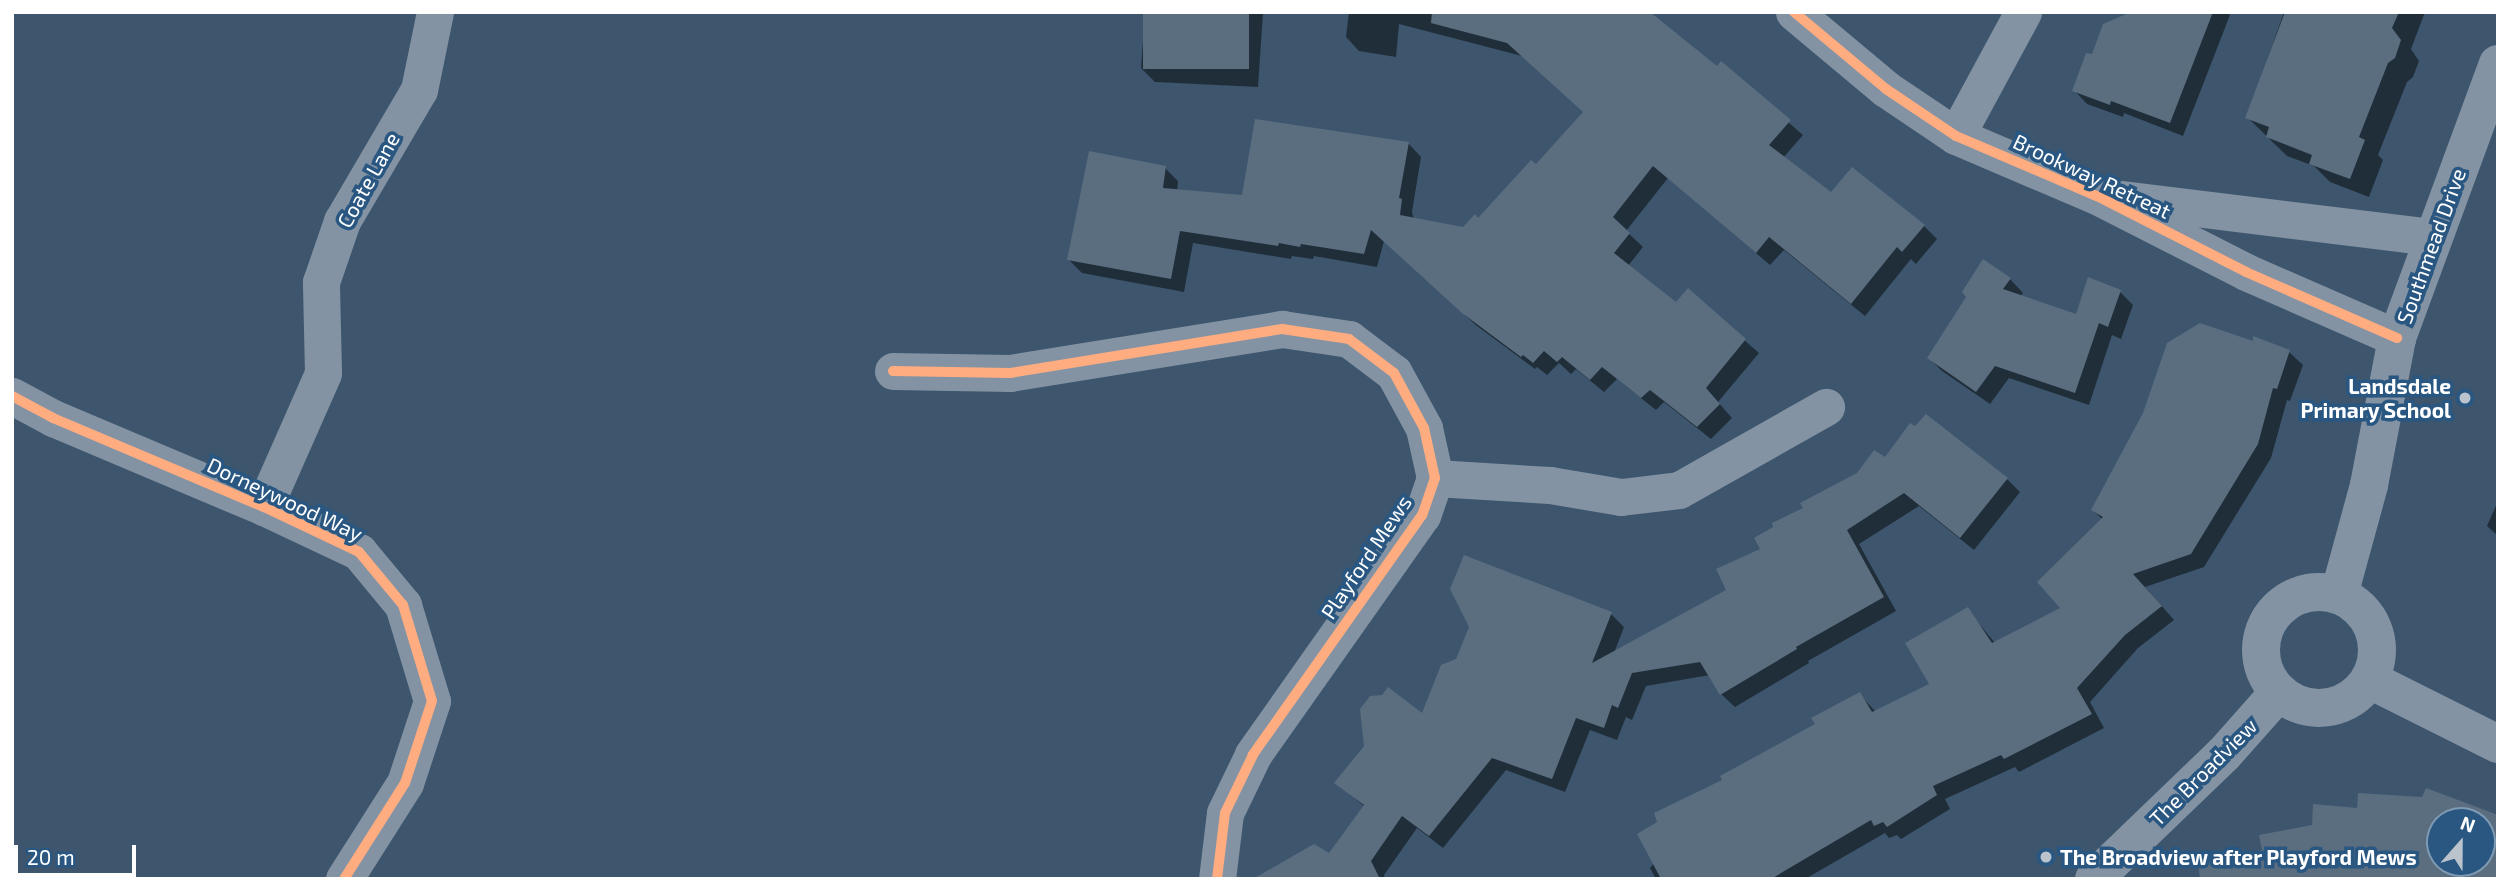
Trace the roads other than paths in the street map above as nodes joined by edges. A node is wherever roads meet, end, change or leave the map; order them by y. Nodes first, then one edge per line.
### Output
1 (435, 12) edge
2 (1794, 12) edge
3 (2023, 12) edge
4 (2498, 64) edge
5 (1956, 136) junction
6 (2097, 196) junction
7 (2433, 237) junction
8 (2397, 338) junction
9 (893, 371) dead end
10 (12, 396) edge
11 (1826, 407) dead end
12 (1435, 478) junction
13 (264, 507) junction
14 (2339, 595) junction
15 (2370, 680) junction
16 (2279, 692) junction
17 (2498, 744) edge
18 (344, 879) edge
19 (1217, 879) edge
20 (2094, 879) edge

1 - 13 street, Coate Lane
2 - 5 street, Brookway Retreat
3 - 5 street
4 - 7 street, Southmead Drive
5 - 6 street, Brookway Retreat
6 - 7 street, Brookway Retreat
6 - 8 street, Brookway Retreat
7 - 8 street, Southmead Drive
8 - 14 street, Southmead Drive
9 - 12 street
10 - 13 street, Dorneywood Way
11 - 12 street
12 - 19 street, Playford Mews
13 - 18 street, Dorneywood Way
14 - 15 street
14 - 16 street
15 - 16 street
15 - 17 street
16 - 20 street, The Broadview

